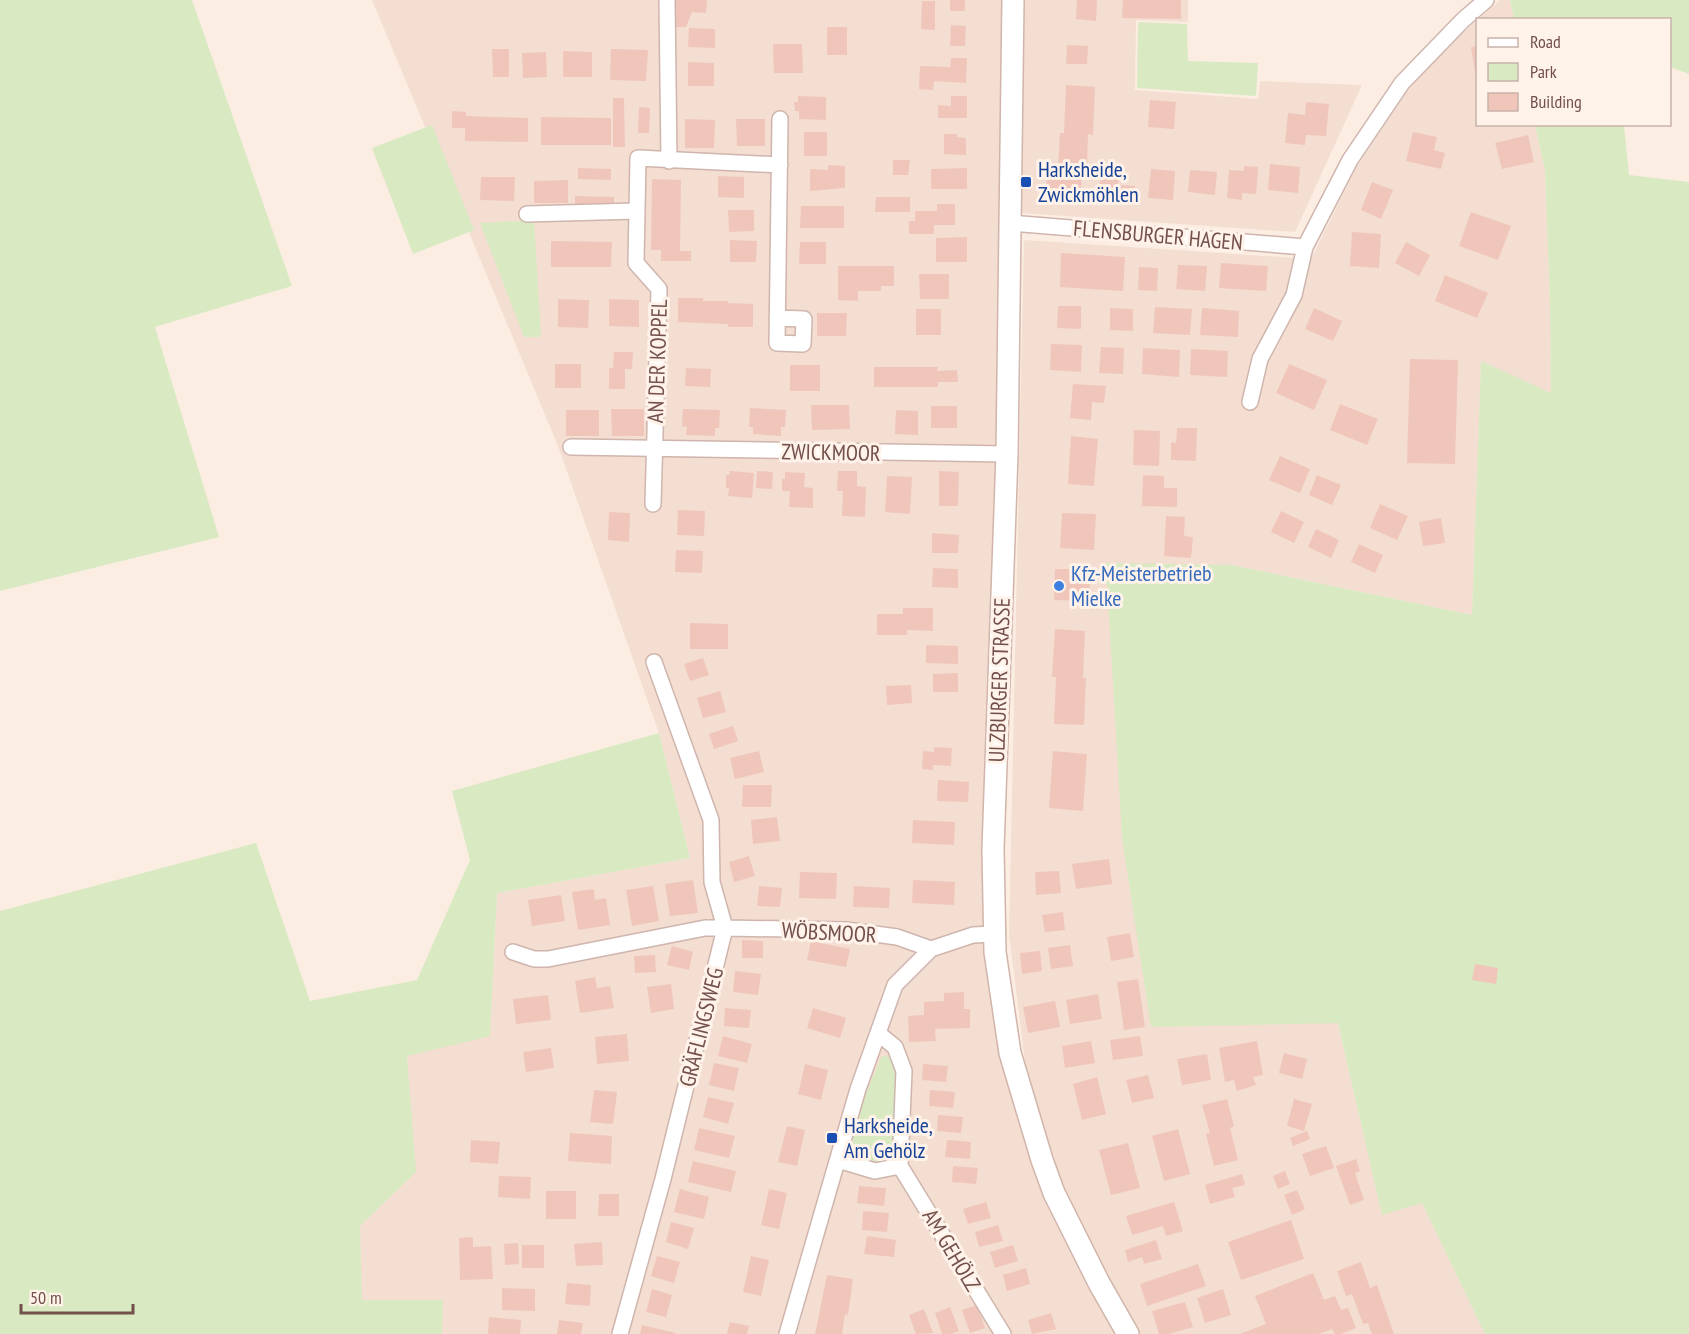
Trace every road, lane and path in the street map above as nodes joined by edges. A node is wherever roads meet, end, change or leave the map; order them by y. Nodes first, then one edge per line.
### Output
1 (666, 0) edge
2 (1013, 0) edge
3 (1486, 0) edge
4 (780, 119) dead end
5 (669, 161) junction
6 (780, 165) junction
7 (636, 211) junction
8 (527, 214) dead end
9 (1011, 223) junction
10 (1305, 247) junction
11 (777, 318) dead end
12 (1250, 402) dead end
13 (571, 447) dead end
14 (654, 448) junction
15 (1007, 454) junction
16 (652, 504) dead end
17 (654, 662) dead end
18 (725, 928) junction
19 (994, 934) junction
20 (931, 949) junction
21 (513, 952) dead end
22 (879, 1034) junction
23 (838, 1160) junction
24 (900, 1166) junction
25 (620, 1334) edge
26 (787, 1334) edge
27 (1003, 1334) edge
28 (1128, 1334) edge

1 - 5 street
2 - 9 main road, ULZBURGER STRASSE
3 - 10 street
4 - 6 street
5 - 6 street, AN DER KOPPEL
5 - 7 street, AN DER KOPPEL
6 - 11 street
7 - 8 street
7 - 14 street, AN DER KOPPEL
9 - 10 street, FLENSBURGER HAGEN
9 - 15 main road, ULZBURGER STRASSE
10 - 12 street
13 - 14 street, ZWICKMOOR
14 - 15 street, ZWICKMOOR
14 - 16 street
15 - 19 main road, ULZBURGER STRASSE
17 - 18 street
18 - 20 street, WÖBSMOOR
18 - 21 street
18 - 25 street, GRÄFLINGSWEG
19 - 20 street
19 - 28 main road, ULZBURGER STRASSE
20 - 22 street
22 - 23 street
22 - 24 street
23 - 24 street
23 - 26 street
24 - 27 street, AM GEHÖLZ

